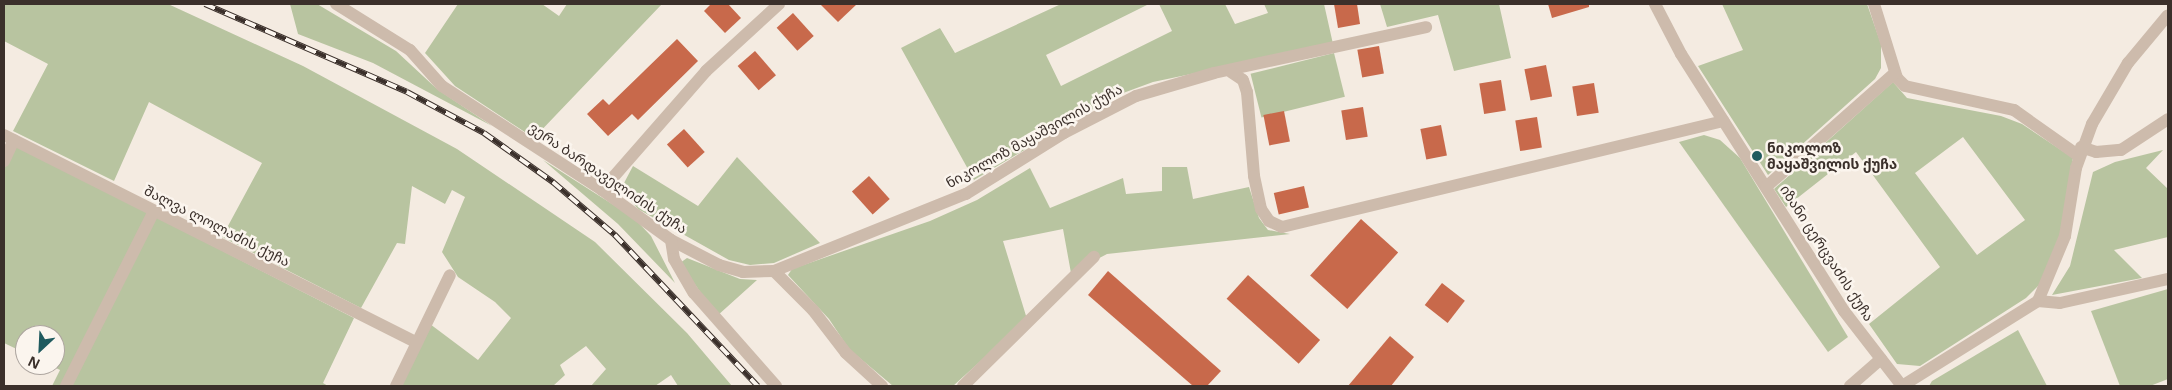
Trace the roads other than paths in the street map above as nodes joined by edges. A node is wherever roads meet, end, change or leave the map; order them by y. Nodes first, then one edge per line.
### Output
1 (336, 4) edge
2 (778, 4) edge
3 (1655, 4) edge
4 (1874, 4) edge
5 (2168, 14) edge
6 (1426, 28) dead end
7 (1231, 72) junction
8 (1895, 73) junction
9 (2168, 119) edge
10 (1723, 121) junction
11 (9, 138) edge
12 (2080, 152) junction
13 (4, 161) edge
14 (1766, 187) junction
15 (602, 190) junction
16 (154, 211) junction
17 (670, 240) junction
18 (1094, 256) dead end
19 (774, 271) junction
20 (450, 275) dead end
21 (2168, 278) edge
22 (2038, 301) junction
23 (417, 343) junction
24 (1881, 359) junction
25 (66, 386) edge
26 (396, 386) edge
27 (776, 386) edge
28 (882, 386) edge
29 (963, 386) edge
30 (1850, 386) edge
31 (1902, 386) edge

1 - 15 street, ვერა ბარდაველიძის ქუჩა
2 - 15 street
3 - 10 street, იზანი ცერცვაძის ქუჩა
4 - 8 street
5 - 12 street
6 - 7 street, ნიკოლოზ მაყაშვილის ქუჩა
7 - 10 street
7 - 19 street, ნიკოლოზ მაყაშვილის ქუჩა
8 - 12 street
8 - 14 street
9 - 12 street
10 - 14 street, იზანი ცერცვაძის ქუჩა
11 - 13 street
11 - 16 street, შალვა ლოლაძის ქუჩა
12 - 22 street
14 - 24 street, იზანი ცერცვაძის ქუჩა
15 - 17 street, ვერა ბარდაველიძის ქუჩა
16 - 23 street, შალვა ლოლაძის ქუჩა
16 - 25 street
17 - 19 street, ვერა ბარდაველიძის ქუჩა
17 - 27 street
18 - 29 street
19 - 28 street
20 - 23 street
21 - 22 street
22 - 31 street
23 - 26 street
24 - 30 street
24 - 31 street, იზანი ცერცვაძის ქუჩა

